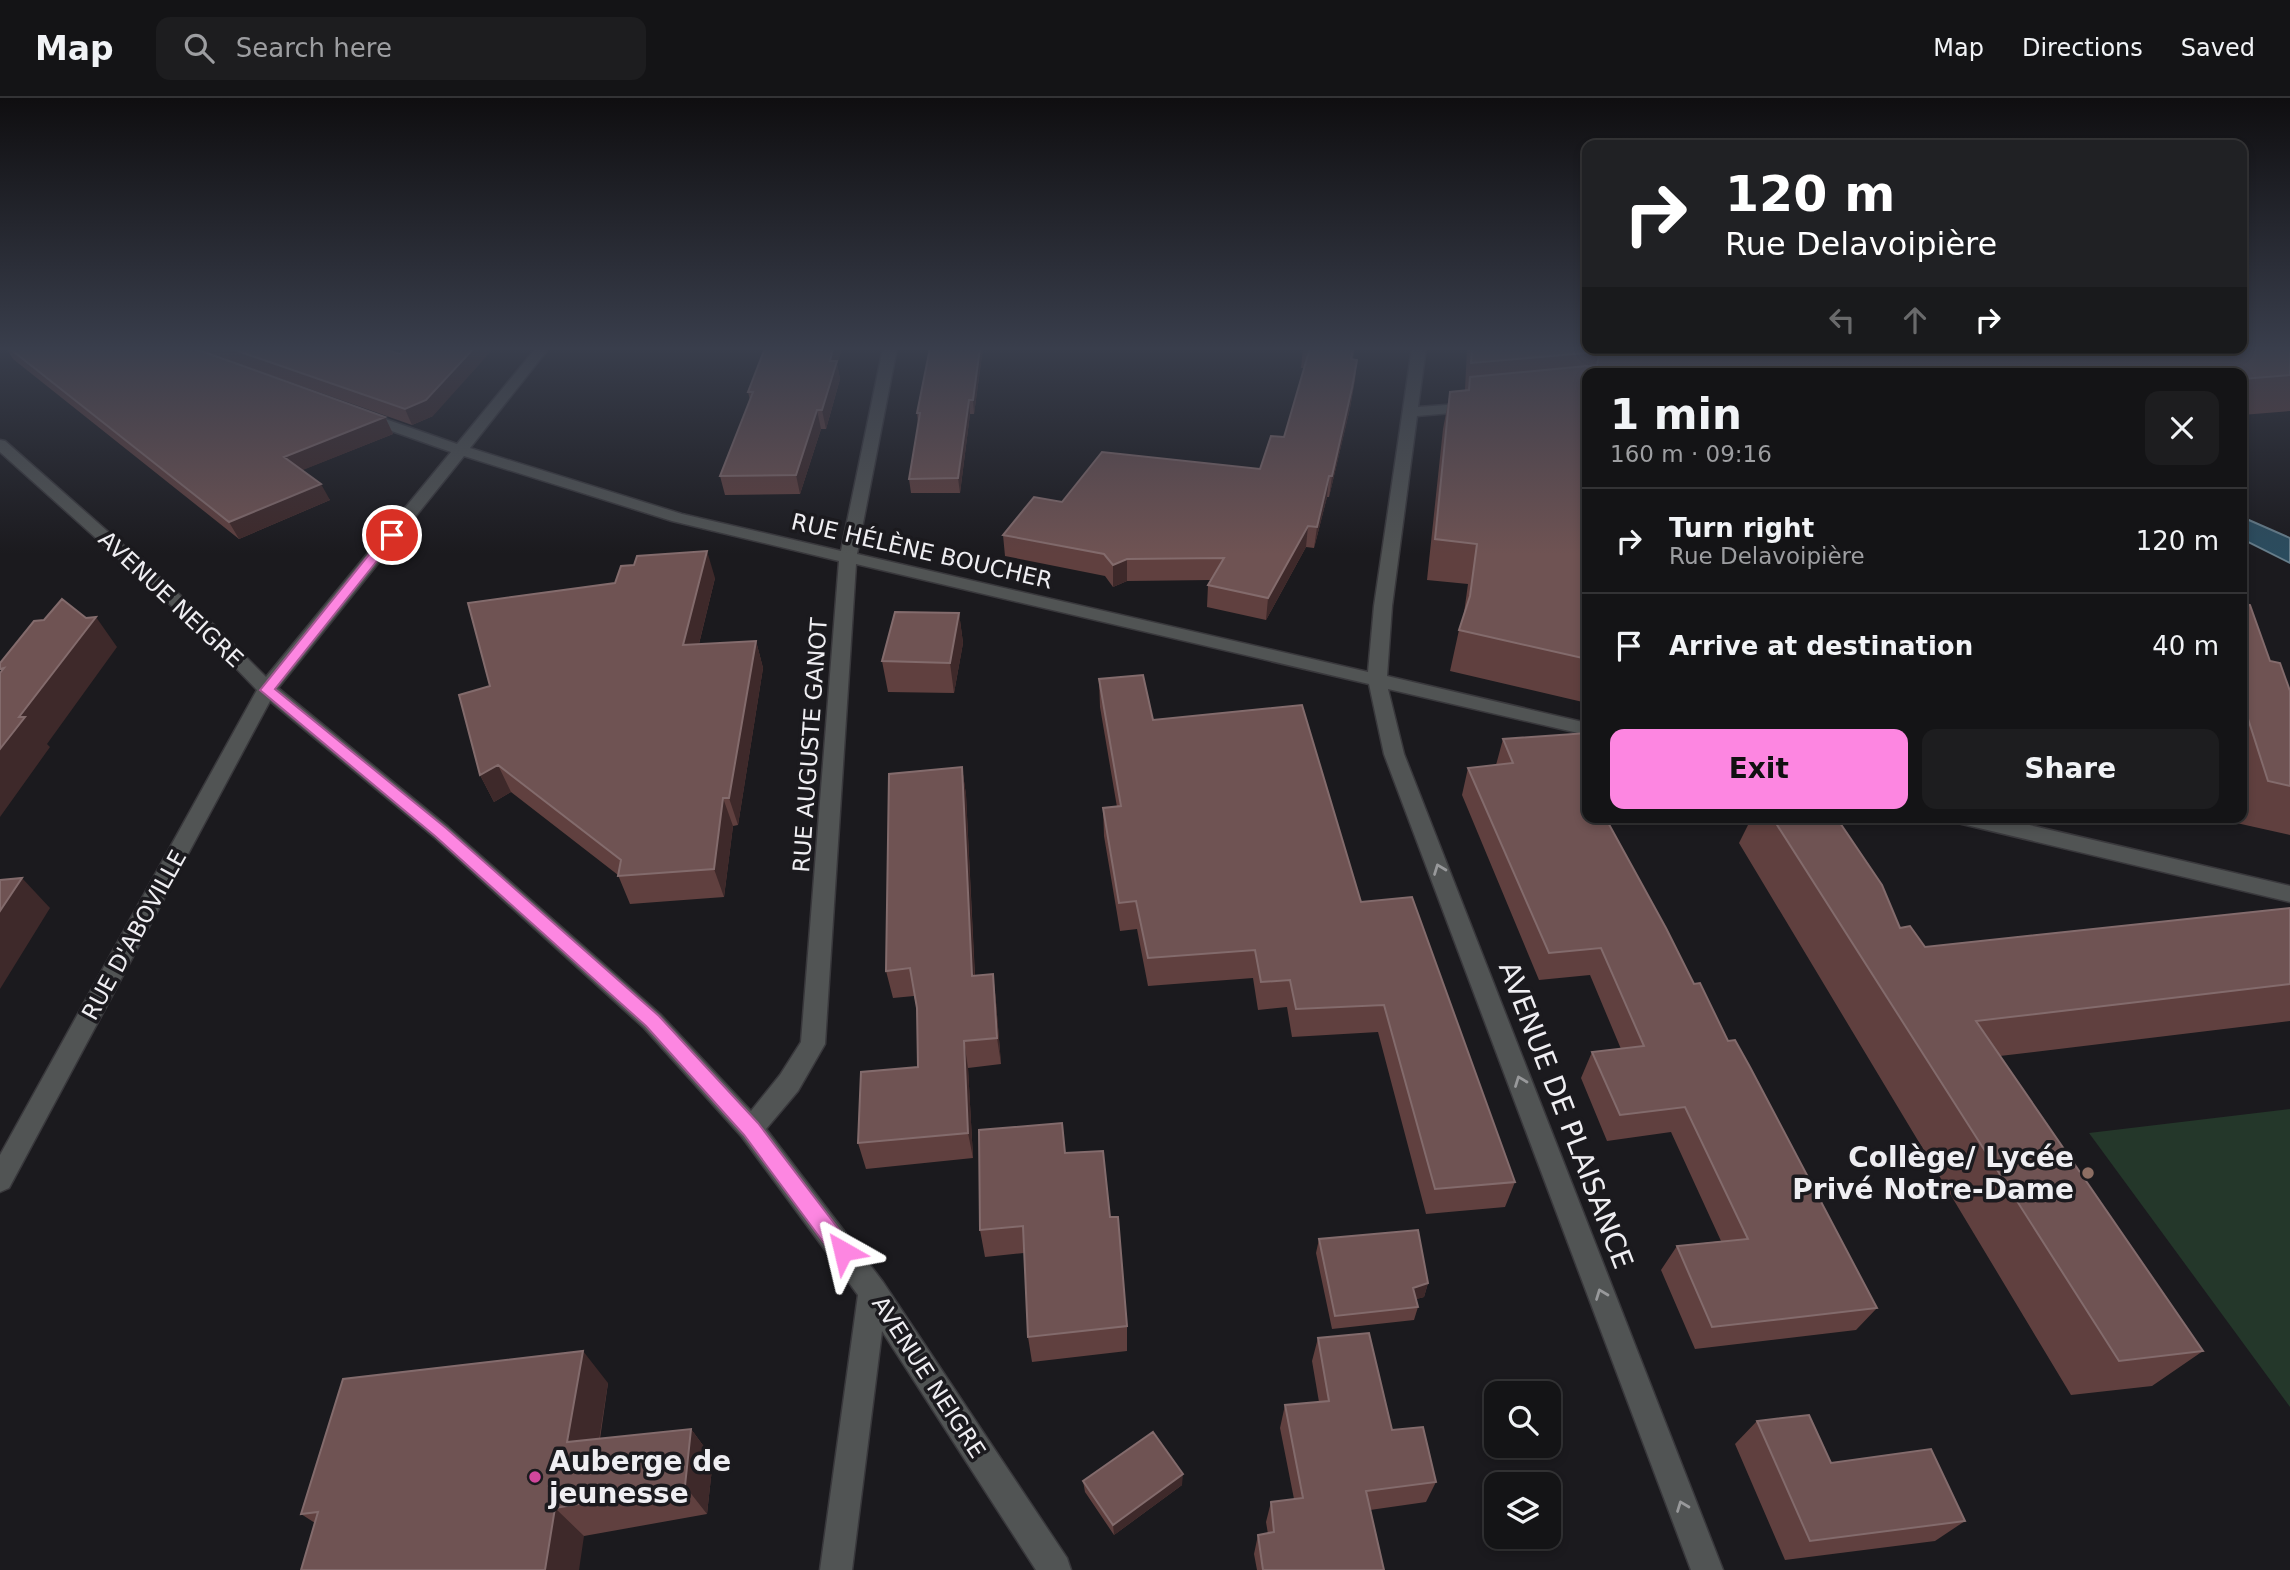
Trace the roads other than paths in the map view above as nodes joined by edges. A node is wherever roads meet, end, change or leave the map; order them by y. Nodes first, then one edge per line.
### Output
1 (364, 417) edge
2 (487, 417) edge
3 (876, 417) edge
4 (1411, 417) edge
5 (0, 444) edge
6 (460, 450) junction
7 (848, 558) junction
8 (1377, 680) junction
9 (267, 690) junction
10 (1582, 728) edge
11 (1988, 823) edge
12 (2290, 894) edge
13 (751, 1129) junction
14 (0, 1180) edge
15 (873, 1292) junction
16 (836, 1570) edge
17 (1055, 1570) edge
18 (1707, 1570) edge

1 - 6 street, RUE HÉLÈNE BOUCHER
2 - 6 street, RUE D'ABOVILLE
3 - 7 street, RUE AUGUSTE GANOT
4 - 8 street, AVENUE DE PLAISANCE
5 - 9 street, AVENUE NEIGRE
6 - 7 street, RUE HÉLÈNE BOUCHER
6 - 9 street, RUE D'ABOVILLE
7 - 8 street, RUE HÉLÈNE BOUCHER
7 - 13 street, RUE AUGUSTE GANOT
8 - 10 street, RUE HÉLÈNE BOUCHER
18 -> 8 street, AVENUE DE PLAISANCE
9 - 13 street, AVENUE NEIGRE
9 - 14 street, RUE D'ABOVILLE
11 - 12 street
13 - 15 street, AVENUE NEIGRE
15 - 16 street
15 - 17 street, AVENUE NEIGRE

